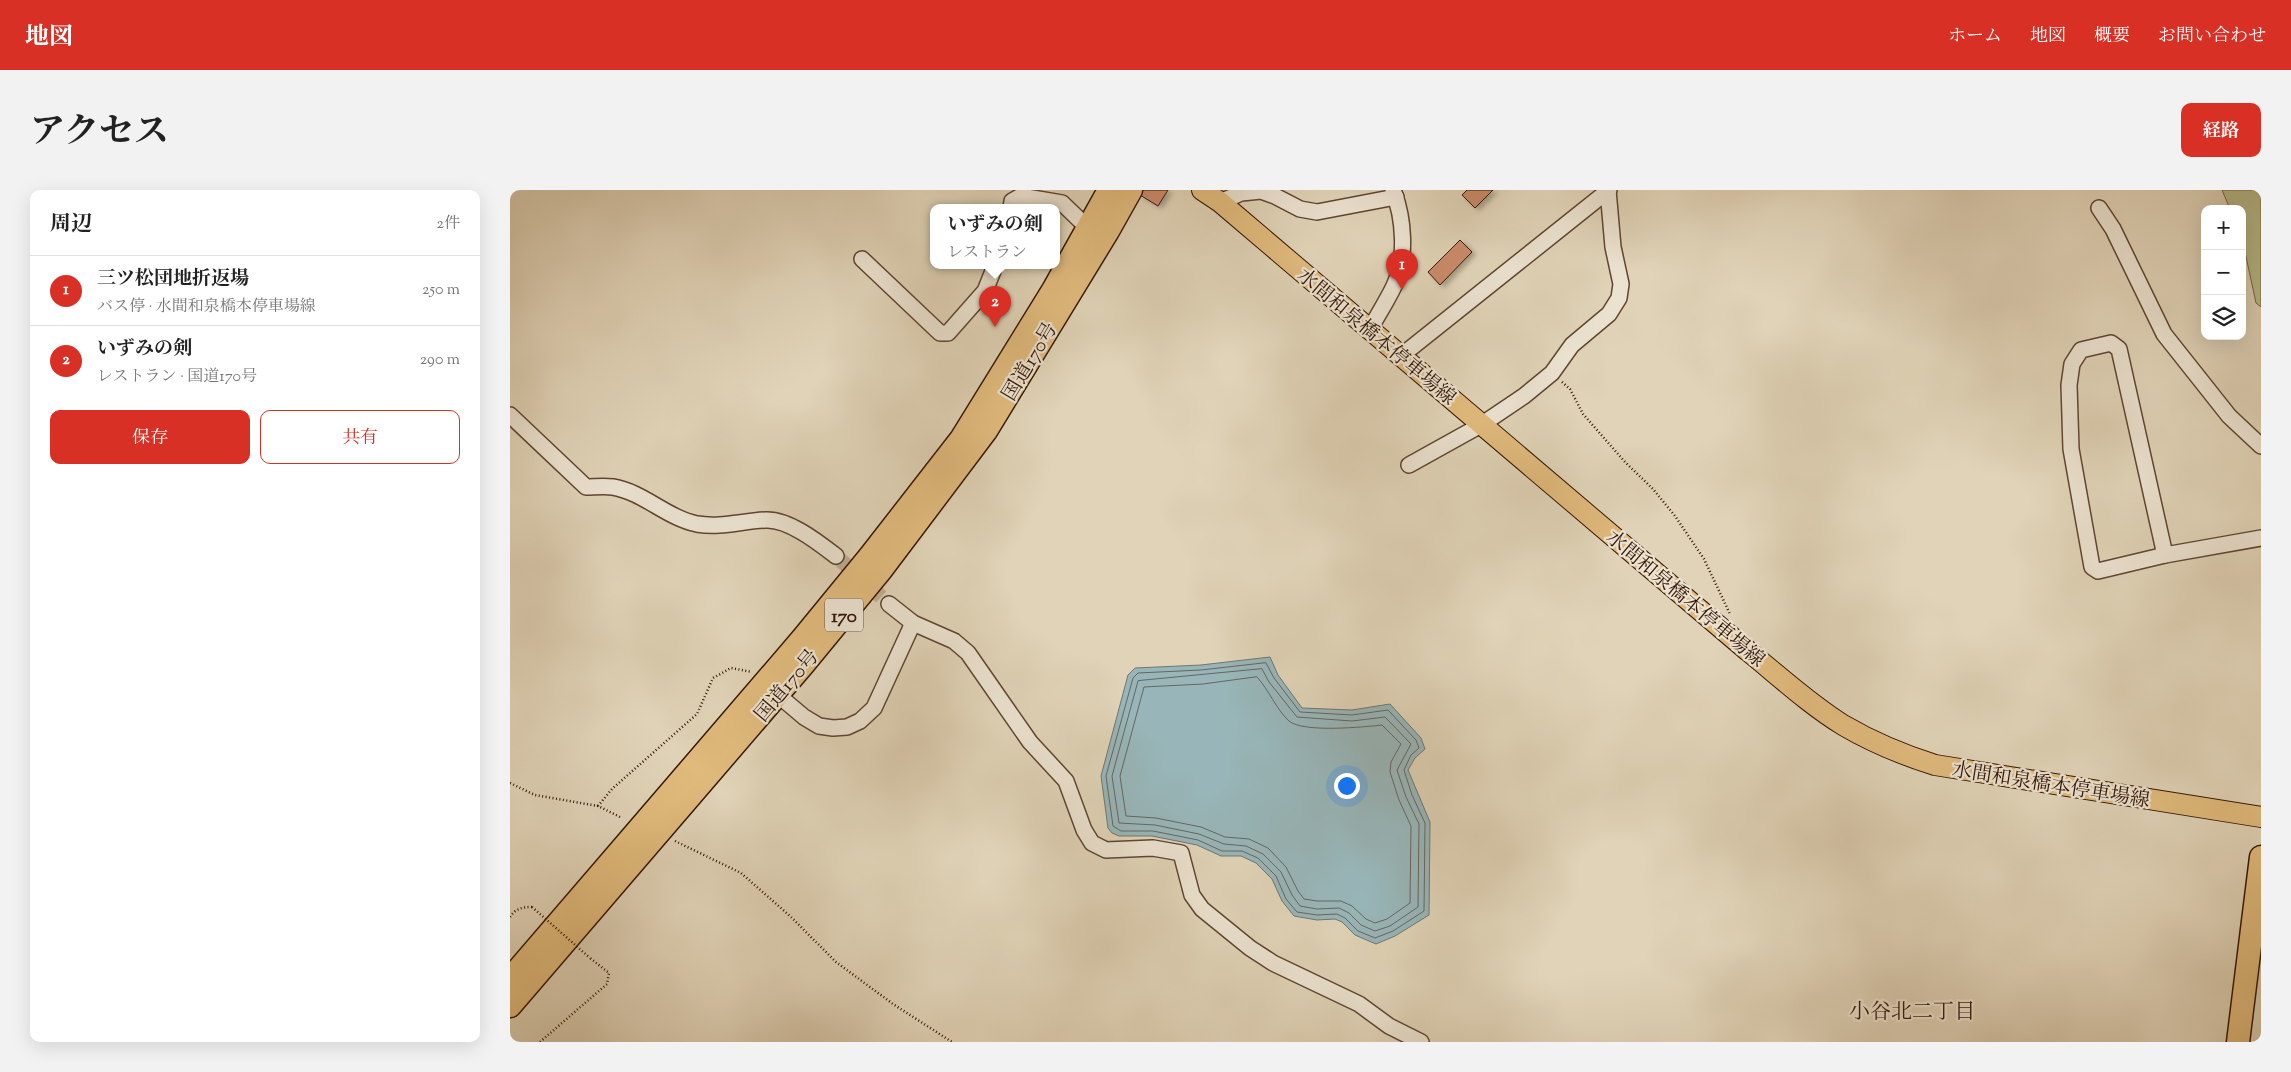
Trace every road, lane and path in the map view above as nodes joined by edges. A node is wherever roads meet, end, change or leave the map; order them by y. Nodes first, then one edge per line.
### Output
1 (1109, 190) edge
2 (1131, 190) edge
3 (1202, 190) edge
4 (1608, 190) edge
5 (1395, 194) edge
6 (1220, 202) junction
7 (1012, 204) edge
8 (2099, 208) dead end
9 (1088, 228) junction
10 (862, 259) dead end
11 (993, 269) edge
12 (1369, 331) junction
13 (1401, 356) junction
14 (1552, 373) junction
15 (510, 415) edge
16 (1481, 424) junction
17 (2261, 446) edge
18 (1409, 465) dead end
19 (2261, 538) edge
20 (2165, 555) junction
21 (836, 556) tunnel mouth
22 (889, 604) tunnel mouth
23 (1727, 605) dead end
24 (913, 623) junction
25 (772, 688) junction
26 (510, 783) edge
27 (598, 806) junction
28 (620, 817) dead end
29 (2261, 817) edge
30 (675, 841) dead end
31 (2261, 858) edge
32 (510, 917) edge
33 (510, 979) edge
34 (510, 1006) edge
35 (540, 1042) edge
36 (952, 1042) edge
37 (1422, 1042) edge
38 (2238, 1042) edge

1 - 9 highway, 国道170号 / 170
2 - 25 highway, 国道170号 / 170
3 - 6 main road, 水間和泉橋本停車場線
4 - 13 street
4 - 14 street
5 - 6 street
5 - 12 street
6 - 12 main road, 水間和泉橋本停車場線
7 - 9 street
8 - 17 street
9 - 25 highway, 国道170号 / 170
10 - 11 street
12 - 13 main road, 水間和泉橋本停車場線
13 - 16 main road, 水間和泉橋本停車場線
14 - 16 street
14 - 23 path
15 - 21 street
16 - 18 street
16 - 29 main road, 水間和泉橋本停車場線
19 - 20 street
20 - 20 street
22 - 24 street
24 - 25 street
24 - 37 street
25 - 27 path
25 - 33 highway, 国道170号 / 170
25 - 34 highway, 国道170号 / 170
26 - 27 path
27 - 28 path
30 - 36 path
31 - 38 highway
32 - 35 path, bridge

